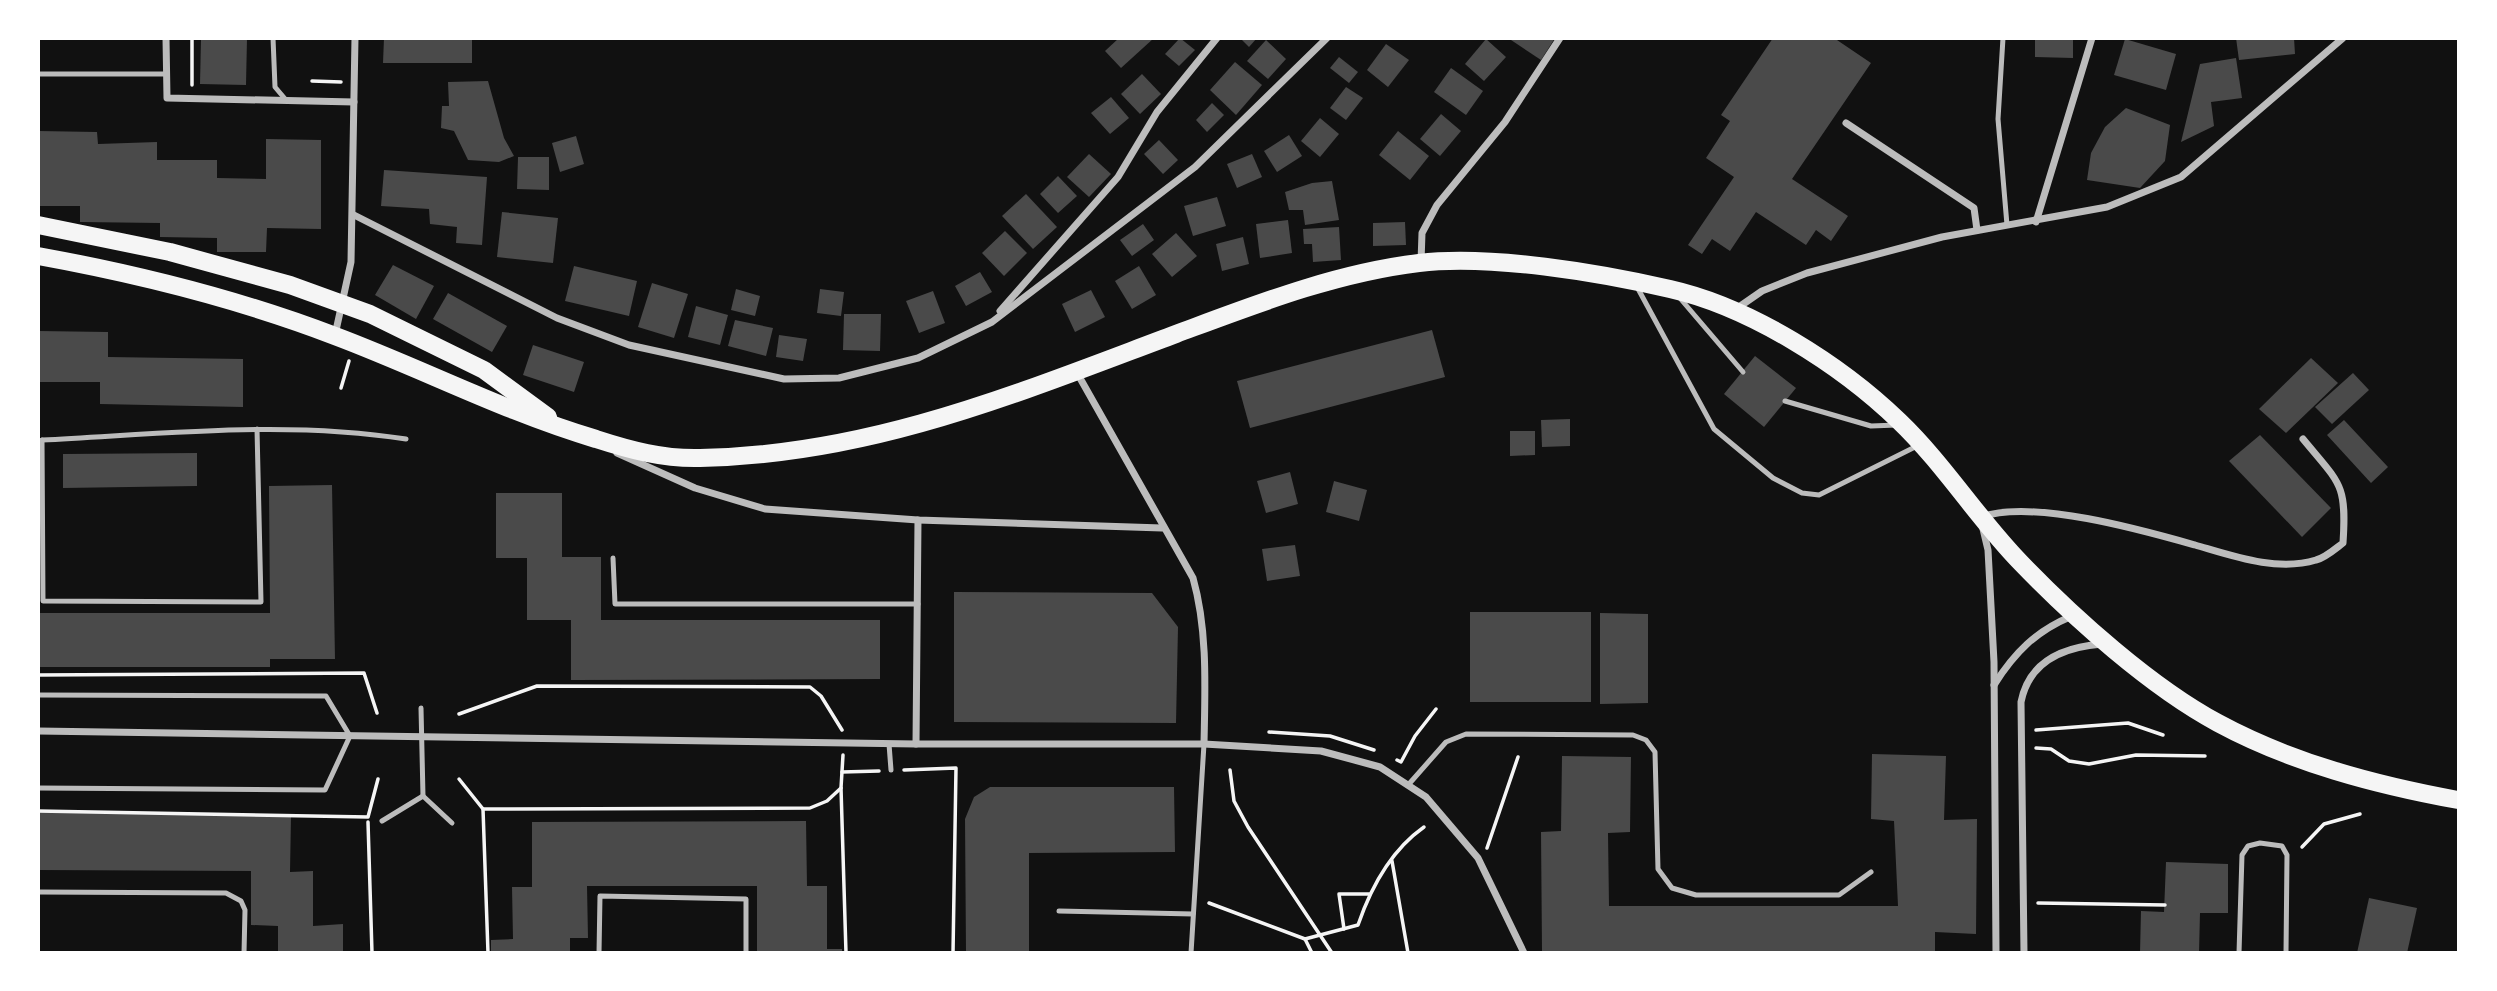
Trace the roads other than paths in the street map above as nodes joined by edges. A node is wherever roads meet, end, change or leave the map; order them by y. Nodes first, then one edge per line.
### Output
1 (166, 38) edge
2 (273, 38) edge
3 (355, 38) edge
4 (1217, 38) edge
5 (1327, 38) edge
6 (1560, 38) edge
7 (2003, 38) edge
8 (2092, 38) edge
9 (2343, 38) edge
10 (38, 74) edge
11 (166, 74) junction
12 (286, 100) junction
13 (354, 102) junction
14 (1846, 123) dead end
15 (354, 215) junction
16 (2036, 222) junction
17 (38, 225) edge
18 (2007, 225) junction
19 (1977, 230) junction
20 (38, 256) edge
21 (1422, 262) junction
22 (1634, 282) junction
23 (1672, 289) junction
24 (343, 304) junction
25 (1735, 309) junction
26 (992, 321) junction
27 (335, 336) junction
28 (1076, 371) junction
29 (1743, 372) dead end
30 (1785, 401) dead end
31 (1902, 424) junction
32 (257, 429) junction
33 (564, 430) junction
34 (406, 439) dead end
35 (2303, 439) dead end
36 (40, 440) edge
37 (1920, 445) junction
38 (1981, 517) junction
39 (918, 520) junction
40 (1162, 528) junction
41 (613, 558) dead end
42 (918, 604) junction
43 (2076, 614) junction
44 (2110, 643) junction
45 (1994, 685) junction
46 (38, 695) edge
47 (421, 708) dead end
48 (38, 731) edge
49 (350, 736) junction
50 (421, 738) junction
51 (889, 744) junction
52 (916, 744) junction
53 (1204, 744) junction
54 (891, 770) dead end
55 (1409, 784) junction
56 (38, 788) edge
57 (424, 796) junction
58 (2459, 800) edge
59 (382, 821) dead end
60 (453, 823) dead end
61 (1871, 872) dead end
62 (38, 892) edge
63 (1059, 911) dead end
64 (1193, 914) junction
65 (244, 953) edge
66 (599, 953) edge
67 (746, 953) edge
68 (1191, 953) edge
69 (1524, 953) edge
70 (1996, 953) edge
71 (2024, 953) edge
72 (2239, 953) edge
73 (2286, 953) edge

1 - 11 street
2 - 12 lane
3 - 13 street
4 - 26 street
5 - 26 street
6 - 21 street
7 - 18 lane
8 - 16 street
9 - 16 street
10 - 11 lane
11 - 12 street
12 - 13 street
13 - 15 street
14 - 19 street
15 - 24 street
15 - 26 street
16 - 18 street
17 - 24 main road
18 - 19 street
19 - 25 street
20 - 27 main road
21 - 22 main road
21 - 28 main road
22 - 23 main road
22 - 37 lane
23 - 25 main road
23 - 29 lane
24 - 27 street
24 - 33 main road
25 - 31 main road
27 - 33 main road
28 - 33 main road
28 - 40 street
30 - 31 lane
31 - 37 main road
32 - 34 lane
32 - 36 lane
32 - 36 lane
33 - 39 street
35 - 38 street
37 - 38 main road
38 - 43 main road
38 - 45 street
39 - 40 street
39 - 42 street
40 - 53 street
41 - 42 lane
42 - 52 street
43 - 44 main road
43 - 45 street
44 - 58 main road
44 - 71 street
45 - 70 street
46 - 49 lane
47 - 50 lane
48 - 49 street
49 - 50 street
49 - 56 lane
50 - 51 street
50 - 57 lane
51 - 52 street
51 - 54 lane
52 - 53 street
53 - 55 street
53 - 64 lane
55 - 61 lane
55 - 69 street
57 - 59 lane
57 - 60 lane
62 - 65 lane
63 - 64 lane
64 - 68 lane
66 - 67 lane
72 - 73 lane

